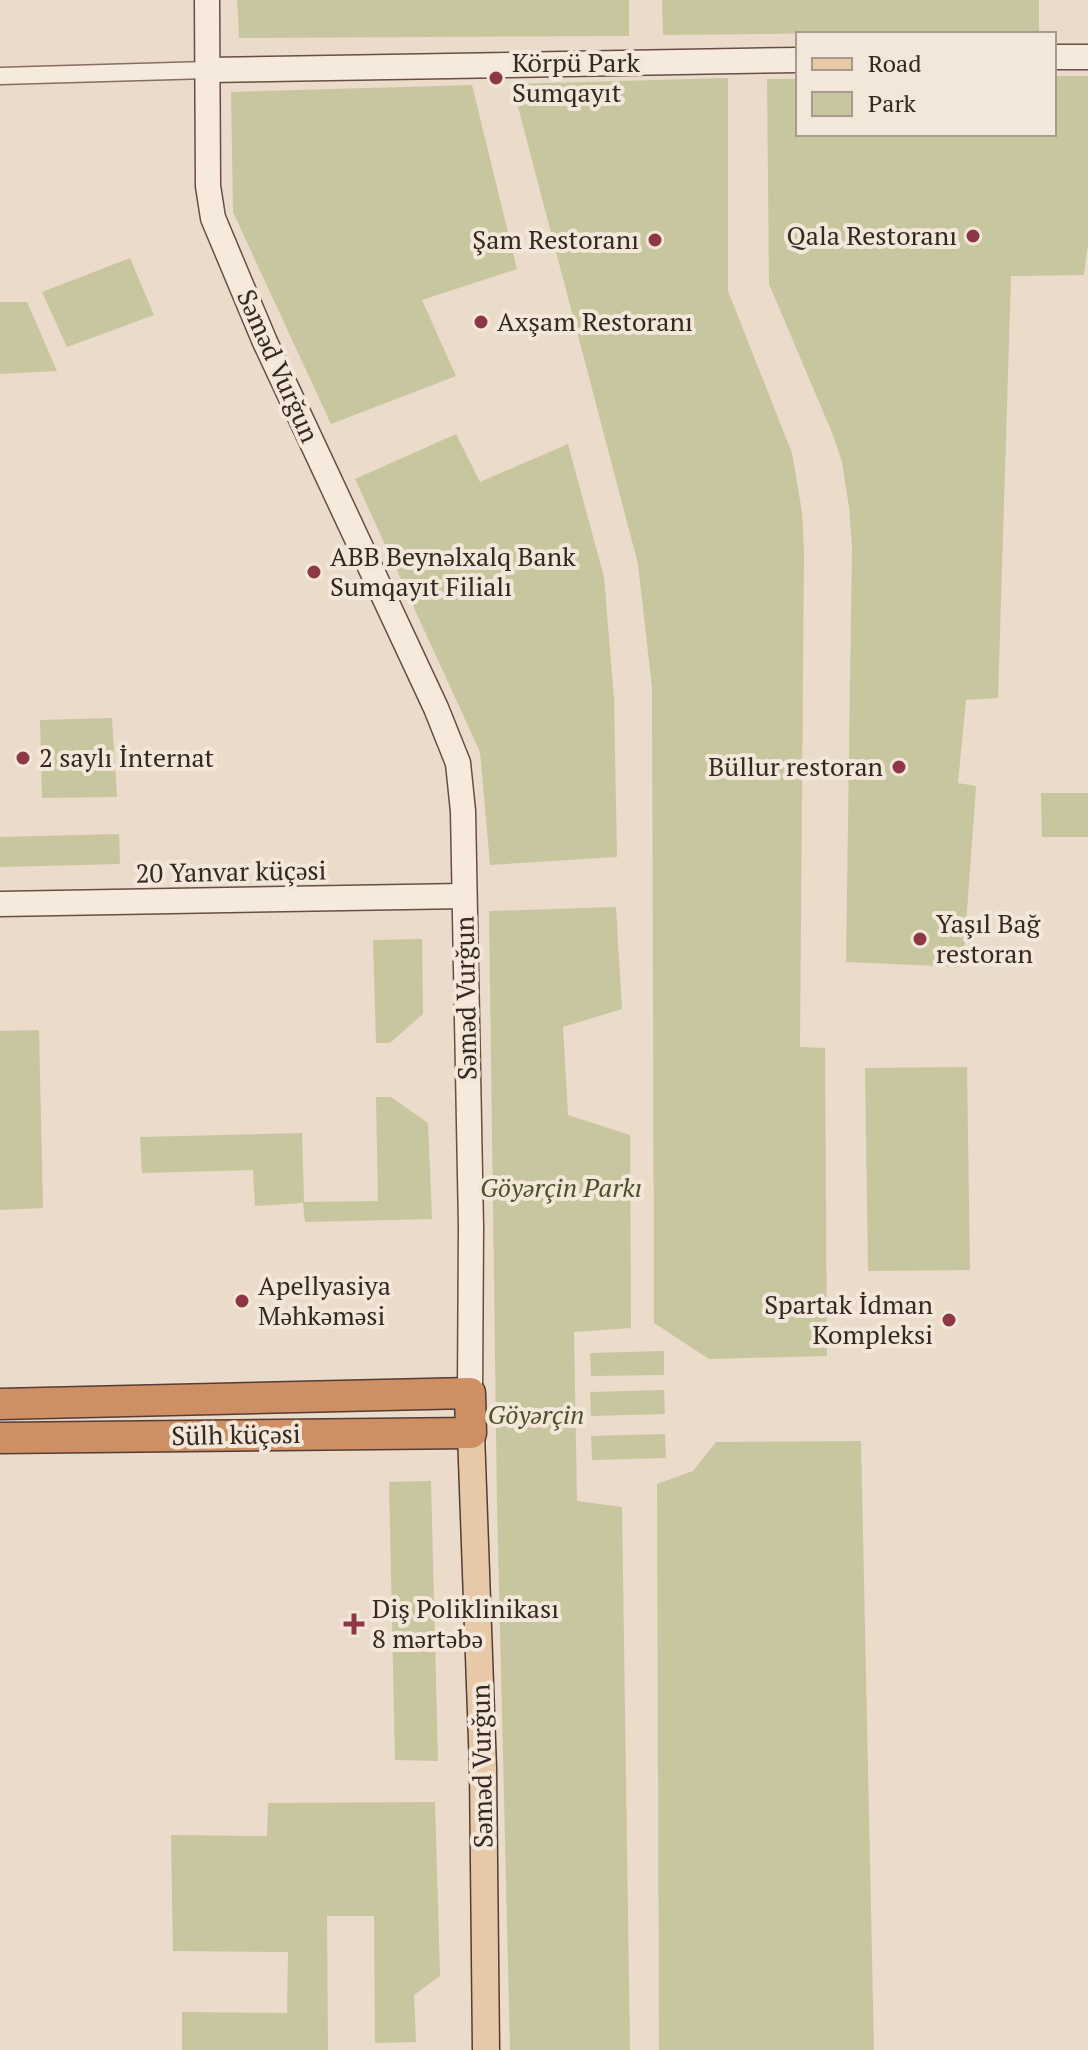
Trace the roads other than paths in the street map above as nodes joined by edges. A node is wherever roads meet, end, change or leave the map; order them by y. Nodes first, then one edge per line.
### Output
1 (207, 0) edge
2 (1056, 57) edge
3 (1088, 57) edge
4 (796, 60) edge
5 (208, 70) junction
6 (0, 76) edge
7 (464, 896) junction
8 (0, 904) edge
9 (470, 1393) junction
10 (0, 1404) edge
11 (471, 1433) junction
12 (0, 1438) edge
13 (486, 2050) edge

1 - 5 main road, Səməd Vurğun
2 - 3 main road
4 - 5 main road
5 - 6 street
5 - 7 main road, Səməd Vurğun
7 - 8 main road, 20 Yanvar küçəsi
7 - 9 main road, Səməd Vurğun
9 - 10 highway, Sülh küçəsi
9 - 11 highway, Səməd Vurğun
11 - 12 highway, Sülh küçəsi
11 - 13 main road, Səməd Vurğun

